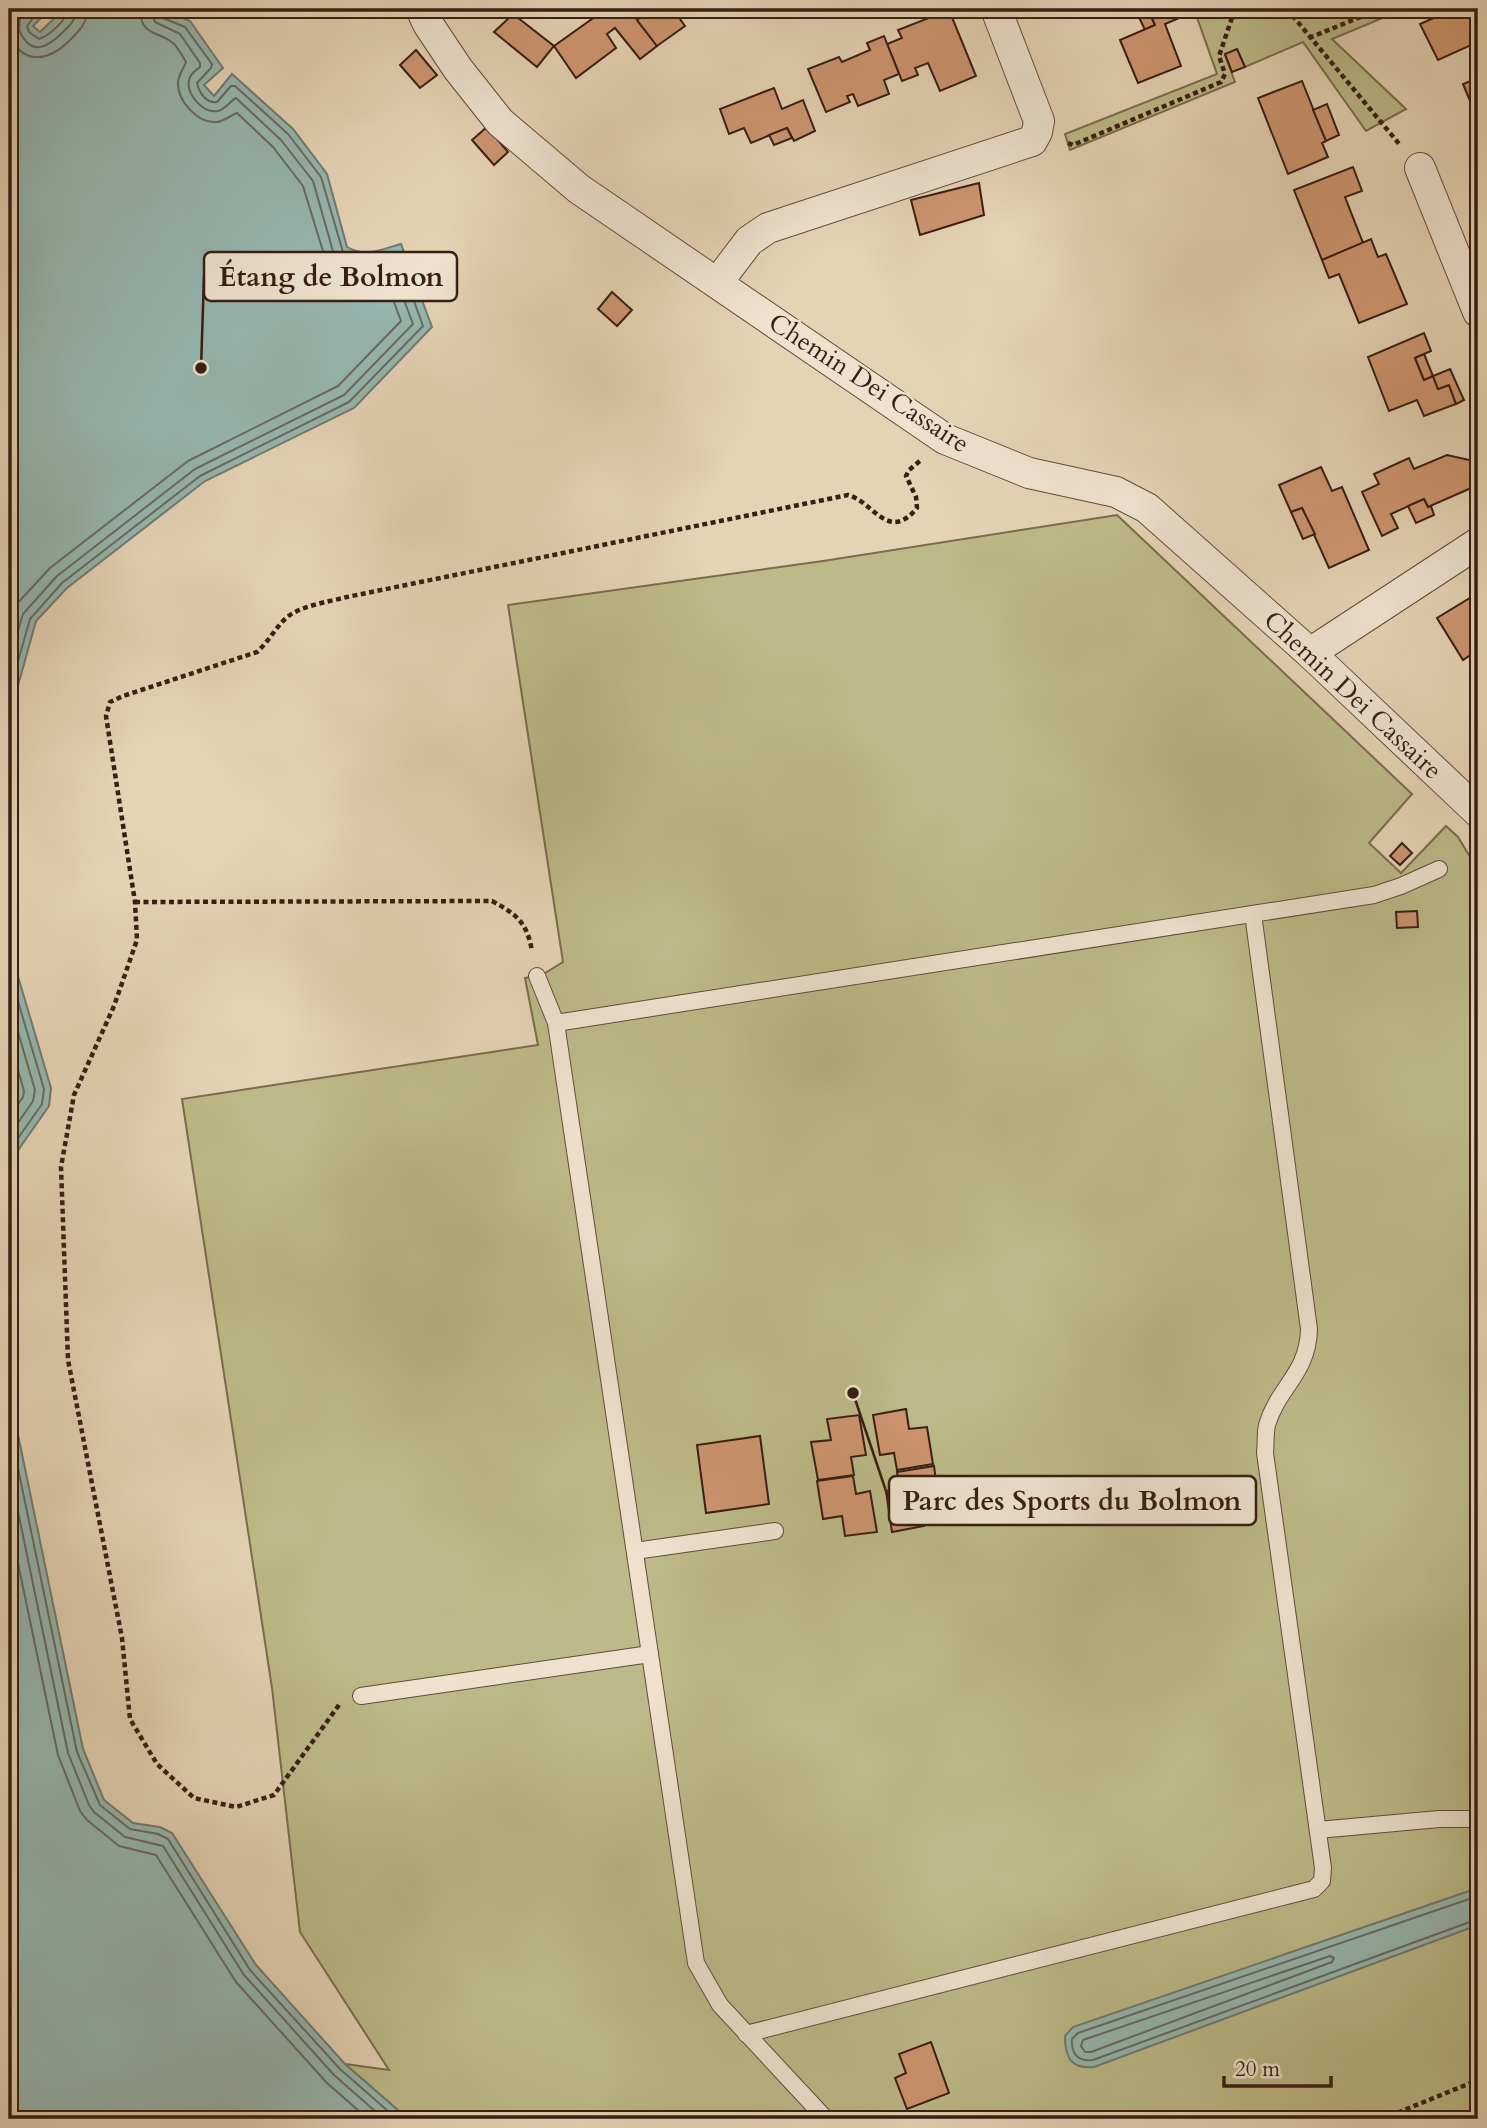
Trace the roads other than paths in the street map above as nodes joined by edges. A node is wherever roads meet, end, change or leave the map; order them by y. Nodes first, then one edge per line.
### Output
1 (421, 9) edge
2 (996, 9) edge
3 (1420, 168) road end
4 (718, 282) junction
5 (1478, 312) edge
6 (1478, 543) edge
7 (1310, 653) junction
8 (1478, 812) edge
9 (1439, 869) dead end
10 (1253, 914) junction
11 (537, 976) road end
12 (556, 1023) junction
13 (775, 1531) dead end
14 (635, 1551) junction
15 (650, 1654) junction
16 (361, 1696) road end
17 (1478, 1819) edge
18 (1318, 1830) junction
19 (746, 2034) junction
20 (826, 2119) edge

1 - 4 street, Chemin Dei Cassaire
2 - 4 street
3 - 5 street
4 - 7 street, Chemin Dei Cassaire
6 - 7 street
7 - 8 street, Chemin Dei Cassaire
9 - 10 lane
10 - 12 lane
10 - 18 lane
11 - 12 lane
12 - 14 lane
13 - 14 lane
14 - 15 lane
15 - 16 lane
15 - 19 lane
17 - 18 lane
18 - 19 lane
19 - 20 lane

